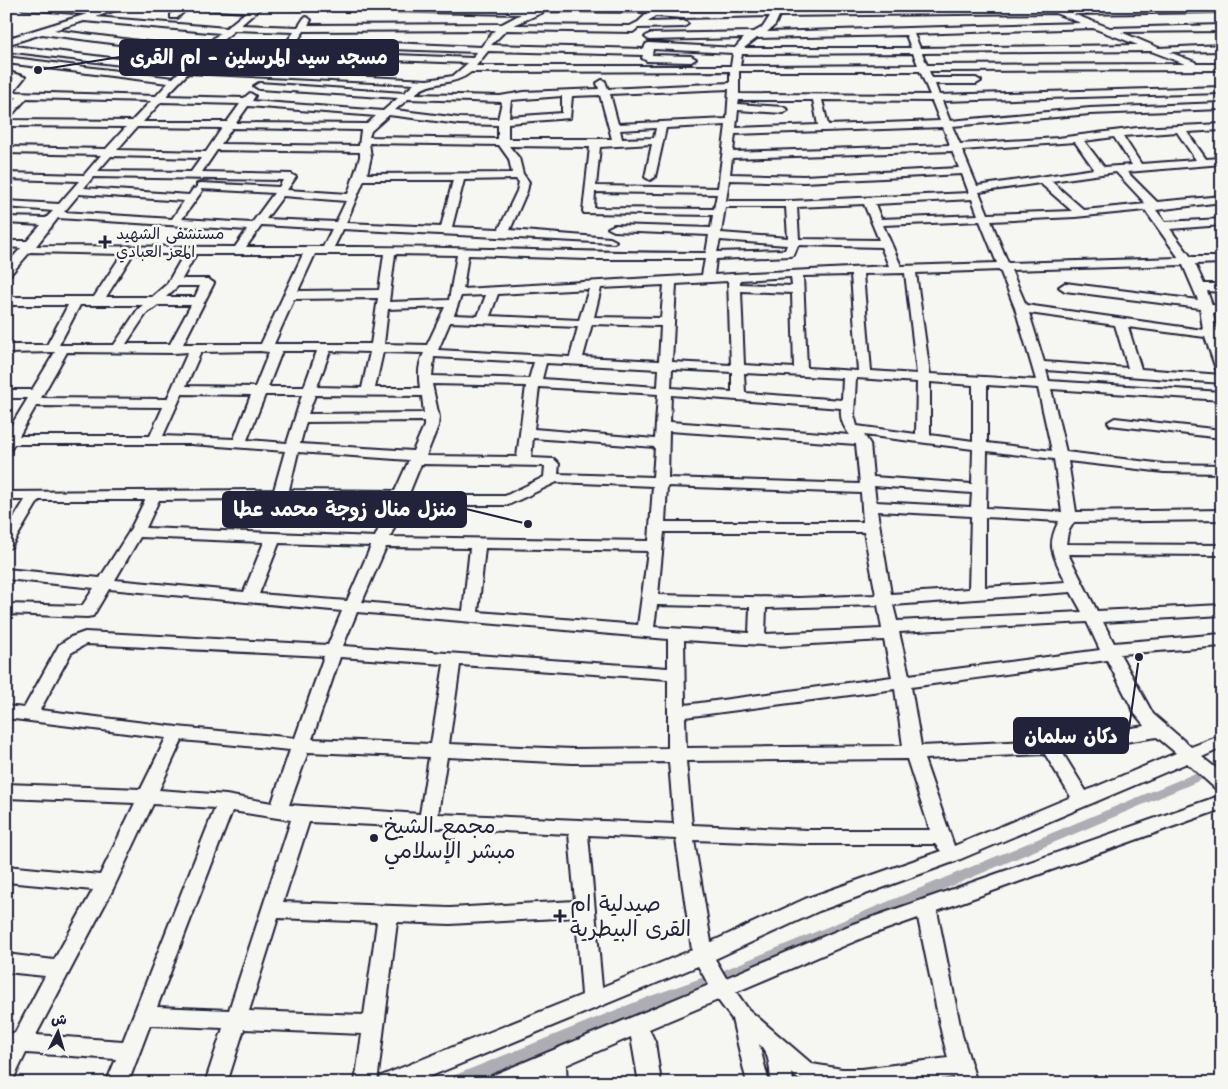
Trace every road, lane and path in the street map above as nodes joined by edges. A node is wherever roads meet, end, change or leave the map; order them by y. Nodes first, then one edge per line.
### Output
1 (23, 6) edge
2 (122, 6) edge
3 (186, 6) edge
4 (202, 6) edge
5 (284, 6) edge
6 (1048, 6) edge
7 (233, 7) edge
8 (548, 7) edge
9 (257, 8) edge
10 (316, 8) junction
11 (462, 8) edge
12 (354, 9) junction
13 (1222, 9) edge
14 (653, 10) edge
15 (775, 10) edge
16 (1060, 11) junction
17 (534, 12) junction
18 (100, 13) junction
19 (174, 16) dead end
20 (82, 18) junction
21 (222, 18) dead end
22 (698, 19) junction
23 (1094, 25) junction
24 (504, 27) junction
25 (636, 27) junction
26 (1222, 28) edge
27 (230, 29) junction
28 (301, 29) junction
29 (343, 29) junction
30 (1106, 30) junction
31 (41, 31) junction
32 (909, 32) junction
33 (6, 33) edge
34 (758, 34) junction
35 (567, 35) dead end
36 (23, 36) junction
37 (700, 36) junction
38 (6, 42) edge
39 (391, 46) dead end
40 (648, 46) junction
41 (6, 48) edge
42 (1152, 48) junction
43 (1222, 48) edge
44 (485, 49) junction
45 (522, 49) junction
46 (565, 50) junction
47 (917, 50) junction
48 (26, 51) junction
49 (204, 51) junction
50 (283, 54) junction
51 (8, 61) edge
52 (475, 61) junction
53 (1200, 67) junction
54 (1222, 67) edge
55 (468, 69) junction
56 (186, 70) junction
57 (563, 70) junction
58 (598, 70) junction
59 (645, 70) junction
60 (6, 74) edge
61 (269, 74) junction
62 (927, 76) junction
63 (1222, 76) edge
64 (735, 78) junction
65 (175, 81) junction
66 (976, 81) dead end
67 (425, 82) junction
68 (519, 83) junction
69 (259, 86) junction
70 (1222, 90) edge
71 (604, 91) junction
72 (567, 93) junction
73 (404, 96) junction
74 (21, 98) junction
75 (160, 98) junction
76 (507, 98) junction
77 (816, 98) junction
78 (936, 98) junction
79 (6, 101) edge
80 (245, 102) junction
81 (1222, 106) edge
82 (783, 110) dead end
83 (386, 113) junction
84 (6, 116) edge
85 (504, 121) junction
86 (6, 122) edge
87 (136, 123) junction
88 (230, 124) junction
89 (946, 124) junction
90 (662, 125) junction
91 (731, 126) junction
92 (369, 127) junction
93 (615, 127) junction
94 (1222, 127) edge
95 (1179, 128) junction
96 (824, 129) junction
97 (1118, 135) junction
98 (1078, 139) junction
99 (658, 141) junction
100 (503, 142) junction
101 (618, 142) junction
102 (596, 144) junction
103 (365, 145) junction
104 (956, 148) junction
105 (6, 150) edge
106 (212, 151) junction
107 (109, 152) junction
108 (727, 155) junction
109 (1222, 161) edge
110 (1203, 162) junction
111 (1138, 167) junction
112 (1119, 169) junction
113 (966, 171) junction
114 (1101, 171) junction
115 (6, 176) edge
116 (90, 176) junction
117 (194, 176) junction
118 (209, 176) junction
119 (520, 176) junction
120 (360, 177) junction
121 (459, 177) junction
122 (650, 177) dead end
123 (723, 177) junction
124 (1042, 179) junction
125 (201, 186) junction
126 (590, 189) junction
127 (722, 190) junction
128 (78, 191) junction
129 (281, 192) junction
130 (974, 193) junction
131 (192, 198) junction
132 (353, 198) junction
133 (868, 200) junction
134 (1222, 200) edge
135 (6, 204) edge
136 (791, 204) junction
137 (1151, 207) junction
138 (720, 208) junction
139 (617, 212) junction
140 (1081, 213) junction
141 (57, 215) junction
142 (985, 219) junction
143 (6, 220) edge
144 (877, 222) junction
145 (1222, 222) edge
146 (174, 223) junction
147 (257, 224) junction
148 (1162, 226) junction
149 (339, 227) junction
150 (614, 228) junction
151 (446, 231) junction
152 (500, 233) junction
153 (716, 234) junction
154 (592, 240) junction
155 (610, 241) junction
156 (794, 242) junction
157 (6, 244) edge
158 (886, 244) junction
159 (29, 247) junction
160 (311, 250) junction
161 (327, 250) junction
162 (390, 250) junction
163 (129, 251) junction
164 (192, 251) junction
165 (238, 251) junction
166 (463, 251) junction
167 (490, 253) junction
168 (587, 256) junction
169 (606, 256) junction
170 (710, 256) junction
171 (1222, 260) edge
172 (1188, 262) junction
173 (1004, 268) junction
174 (896, 269) junction
175 (910, 269) junction
176 (857, 271) junction
177 (7, 272) edge
178 (797, 273) junction
179 (707, 279) junction
180 (670, 281) junction
181 (175, 282) junction
182 (735, 282) junction
183 (596, 285) junction
184 (1200, 287) junction
185 (1065, 288) dead end
186 (1222, 288) edge
187 (798, 290) junction
188 (493, 291) junction
189 (289, 295) junction
190 (455, 298) junction
191 (76, 300) junction
192 (384, 300) junction
193 (6, 301) edge
194 (98, 301) junction
195 (155, 301) junction
196 (199, 301) junction
197 (1206, 307) junction
198 (1021, 308) junction
199 (1222, 310) edge
200 (445, 318) junction
201 (482, 320) junction
202 (585, 322) junction
203 (667, 322) junction
204 (1120, 322) junction
205 (1216, 335) edge
206 (325, 347) junction
207 (377, 348) junction
208 (57, 349) junction
209 (118, 349) junction
210 (174, 349) junction
211 (196, 349) junction
212 (270, 349) junction
213 (6, 350) edge
214 (430, 351) junction
215 (541, 360) junction
216 (575, 362) junction
217 (1040, 366) junction
218 (665, 367) junction
219 (737, 369) junction
220 (1222, 369) edge
221 (801, 372) junction
222 (1136, 373) junction
223 (850, 374) junction
224 (865, 375) junction
225 (924, 377) junction
226 (1222, 379) edge
227 (980, 380) junction
228 (533, 382) junction
229 (1044, 383) junction
230 (427, 386) junction
231 (178, 390) junction
232 (260, 391) junction
233 (309, 391) junction
234 (345, 391) junction
235 (368, 391) junction
236 (664, 392) junction
237 (6, 394) edge
238 (739, 396) junction
239 (1222, 396) edge
240 (34, 398) junction
241 (171, 403) junction
242 (847, 404) junction
243 (432, 417) junction
244 (300, 418) junction
245 (337, 418) junction
246 (1115, 422) dead end
247 (663, 426) junction
248 (528, 433) junction
249 (1222, 434) edge
250 (857, 435) junction
251 (923, 438) junction
252 (155, 440) junction
253 (239, 443) junction
254 (7, 444) edge
255 (663, 444) junction
256 (981, 445) junction
257 (292, 446) junction
258 (1061, 454) junction
259 (418, 458) junction
260 (524, 461) junction
261 (1222, 469) edge
262 (550, 479) junction
263 (661, 481) junction
264 (867, 485) junction
265 (978, 489) junction
266 (280, 495) junction
267 (6, 496) edge
268 (154, 496) junction
269 (34, 497) junction
270 (398, 498) junction
271 (868, 506) junction
272 (978, 513) junction
273 (1222, 515) edge
274 (1069, 517) junction
275 (658, 527) junction
276 (871, 527) junction
277 (136, 532) junction
278 (273, 539) junction
279 (380, 542) junction
280 (478, 543) junction
281 (6, 544) edge
282 (655, 546) junction
283 (1058, 548) junction
284 (1222, 550) edge
285 (6, 574) edge
286 (106, 583) junction
287 (1076, 586) junction
288 (977, 592) junction
289 (249, 598) junction
290 (650, 600) junction
291 (884, 600) junction
292 (758, 603) junction
293 (353, 607) junction
294 (6, 609) edge
295 (1222, 610) edge
296 (470, 617) junction
297 (1093, 618) junction
298 (644, 631) junction
299 (890, 631) junction
300 (676, 634) junction
301 (757, 640) junction
302 (1222, 640) edge
303 (334, 651) junction
304 (1110, 652) junction
305 (453, 659) junction
306 (675, 674) junction
307 (902, 683) junction
308 (6, 712) edge
309 (676, 712) junction
310 (29, 714) junction
311 (1160, 730) junction
312 (177, 733) junction
313 (1222, 741) edge
314 (302, 745) junction
315 (1050, 747) junction
316 (440, 752) junction
317 (913, 752) junction
318 (1190, 755) junction
319 (677, 756) junction
320 (1220, 782) edge
321 (6, 791) edge
322 (147, 797) junction
323 (1082, 800) junction
324 (226, 802) junction
325 (1222, 802) edge
326 (279, 809) junction
327 (302, 814) junction
328 (428, 821) junction
329 (578, 828) junction
330 (684, 833) junction
331 (942, 837) junction
332 (949, 856) junction
333 (6, 874) edge
334 (106, 883) junction
335 (926, 907) junction
336 (585, 908) junction
337 (271, 910) junction
338 (388, 913) junction
339 (705, 959) junction
340 (6, 963) edge
341 (59, 969) junction
342 (721, 988) junction
343 (593, 1001) junction
344 (741, 1015) junction
345 (143, 1016) junction
346 (236, 1020) junction
347 (637, 1024) junction
348 (374, 1025) junction
349 (13, 1042) edge
350 (772, 1042) junction
351 (130, 1051) junction
352 (555, 1059) junction
353 (6, 1071) edge
354 (964, 1074) edge
355 (866, 1081) edge
356 (117, 1083) edge
357 (216, 1083) edge
358 (366, 1083) edge
359 (389, 1083) edge
360 (500, 1083) edge
361 (556, 1083) edge
362 (650, 1083) edge
363 (758, 1083) edge
364 (782, 1083) edge

1 - 18 street
2 - 18 street
3 - 19 street
4 - 7 street
5 - 10 street
6 - 16 street
7 - 9 street
7 - 21 street
8 - 14 street
8 - 17 street
9 - 27 street
10 - 12 street
10 - 28 street
11 - 12 street
11 - 17 street
12 - 29 street
13 - 16 street
14 - 22 street
14 - 25 street
15 - 16 street
15 - 22 street
15 - 34 street
16 - 23 street
17 - 24 street
18 - 20 street
20 - 27 street
20 - 31 street
22 - 25 street
22 - 37 street
23 - 30 street
23 - 32 street
24 - 25 street
24 - 29 street
24 - 44 street
25 - 40 street
26 - 30 street
27 - 28 street
27 - 49 street
28 - 29 street
28 - 50 street
30 - 42 street
31 - 36 street
31 - 49 street
32 - 34 street
32 - 47 street
33 - 36 street
34 - 37 street
34 - 64 street
35 - 40 street
36 - 38 street
37 - 40 street
39 - 44 street
40 - 46 street
40 - 59 street
40 - 64 street
41 - 48 street
42 - 43 street
42 - 47 street
42 - 53 street
44 - 45 street
44 - 52 street
45 - 46 street
45 - 68 street
46 - 57 street
47 - 62 street
47 - 64 street
48 - 51 street
48 - 56 street
49 - 50 street
49 - 56 street
50 - 52 street
50 - 61 street
51 - 65 street
52 - 55 street
53 - 54 street
53 - 62 street
53 - 63 street
55 - 67 street
55 - 68 street
56 - 61 street
56 - 65 street
57 - 58 street
57 - 68 street
58 - 59 street
58 - 71 street
59 - 64 street
60 - 74 street
61 - 67 street
61 - 69 street
62 - 64 street
62 - 66 street
62 - 78 street
64 - 71 street
64 - 77 street
64 - 82 street
64 - 91 street
65 - 75 street
67 - 73 street
68 - 72 street
68 - 76 street
69 - 73 street
69 - 80 street
70 - 78 street
71 - 72 street
71 - 93 street
72 - 85 street
73 - 76 street
73 - 83 street
74 - 75 street
74 - 79 street
74 - 84 street
75 - 80 street
75 - 87 street
76 - 85 street
77 - 78 street
77 - 96 street
78 - 89 street
80 - 83 street
80 - 88 street
81 - 89 street
83 - 85 street
83 - 92 street
85 - 100 street
86 - 87 street
87 - 88 street
87 - 107 street
88 - 92 street
88 - 106 street
89 - 96 street
89 - 104 street
90 - 91 street
90 - 93 street
90 - 99 street
91 - 96 street
91 - 108 street
92 - 103 street
93 - 101 street
94 - 95 street
95 - 97 street
95 - 110 street
97 - 98 street
97 - 111 street
98 - 104 street
98 - 114 street
99 - 101 street
99 - 122 street
100 - 102 street
100 - 103 street
100 - 119 street
101 - 102 street
102 - 126 street
103 - 106 street
103 - 120 street
104 - 108 street
104 - 113 street
105 - 107 street
106 - 107 street
106 - 117 street
107 - 116 street
108 - 123 street
109 - 110 street
110 - 111 street
111 - 112 street
112 - 114 street
112 - 137 street
113 - 123 street
113 - 130 street
114 - 124 street
115 - 116 street
116 - 117 street
116 - 128 street
117 - 118 street
118 - 125 street
118 - 129 street
119 - 121 street
119 - 152 street
120 - 121 street
120 - 132 street
121 - 151 street
123 - 127 street
124 - 130 street
124 - 140 street
125 - 129 street
125 - 131 street
126 - 127 street
126 - 139 street
127 - 138 street
128 - 131 street
128 - 141 street
129 - 132 street
129 - 147 street
130 - 133 street
130 - 142 street
131 - 146 street
132 - 149 street
133 - 136 street
133 - 144 street
134 - 137 street
135 - 141 street
136 - 138 street
136 - 156 street
137 - 140 street
137 - 148 street
138 - 139 street
138 - 153 street
139 - 150 street
140 - 142 street
141 - 143 street
141 - 146 street
141 - 159 street
142 - 144 street
142 - 173 street
144 - 158 street
145 - 148 street
146 - 147 street
147 - 149 street
147 - 165 street
148 - 172 street
149 - 151 street
149 - 161 street
150 - 153 street
150 - 155 street
151 - 152 street
152 - 154 street
152 - 167 street
153 - 156 street
153 - 170 street
154 - 155 street
154 - 168 street
155 - 169 street
156 - 158 street
156 - 170 street
157 - 159 street
158 - 174 street
159 - 163 street
159 - 177 street
160 - 161 street
160 - 165 street
160 - 189 street
161 - 162 street
162 - 166 street
162 - 192 street
163 - 164 street
163 - 194 street
164 - 165 street
164 - 181 street
166 - 167 street
166 - 190 street
167 - 168 street
168 - 169 street
169 - 170 street
170 - 179 street
171 - 172 street
172 - 173 street
172 - 184 street
173 - 175 street
173 - 198 street
174 - 175 street
174 - 176 street
175 - 225 street
176 - 178 street
176 - 224 street
178 - 182 street
178 - 187 street
179 - 180 street
179 - 182 street
180 - 183 street
180 - 203 street
181 - 195 street
181 - 196 street
182 - 187 street
182 - 219 street
183 - 188 street
183 - 202 street
184 - 186 street
184 - 197 street
185 - 197 street
187 - 221 street
188 - 190 street
188 - 201 street
189 - 192 street
189 - 212 street
190 - 192 street
190 - 200 street
191 - 193 street
191 - 194 street
191 - 208 street
192 - 207 street
194 - 195 street
195 - 196 street
195 - 209 street
196 - 210 street
197 - 199 street
197 - 205 street
198 - 204 street
198 - 217 street
200 - 201 street
200 - 214 street
201 - 202 street
202 - 203 street
202 - 216 street
203 - 218 street
204 - 205 street
204 - 222 street
205 - 220 street
206 - 207 street
206 - 212 street
206 - 233 street
207 - 214 street
207 - 235 street
208 - 209 street
208 - 213 street
208 - 240 street
209 - 210 street
210 - 211 street
211 - 212 street
211 - 231 street
212 - 232 street
214 - 215 street
214 - 230 street
215 - 216 street
215 - 228 street
216 - 218 street
217 - 222 street
217 - 229 street
218 - 219 street
218 - 236 street
219 - 221 street
219 - 238 street
221 - 223 street
222 - 226 street
223 - 224 street
223 - 242 street
224 - 225 street
225 - 227 street
225 - 251 street
227 - 229 street
227 - 256 street
228 - 230 street
228 - 236 street
228 - 248 street
229 - 239 street
229 - 258 street
230 - 235 street
230 - 243 street
231 - 232 street
231 - 241 street
232 - 233 street
232 - 253 street
233 - 234 street
233 - 244 street
234 - 235 street
234 - 245 street
236 - 238 street
236 - 247 street
237 - 240 street
238 - 242 street
240 - 241 street
240 - 254 street
241 - 252 street
242 - 250 street
243 - 245 street
243 - 259 street
244 - 245 street
244 - 257 street
246 - 249 street
247 - 250 street
247 - 255 street
248 - 255 street
248 - 260 street
250 - 251 street
250 - 264 street
251 - 256 street
252 - 253 street
252 - 254 street
253 - 257 street
255 - 263 street
256 - 258 street
256 - 265 street
257 - 259 street
257 - 266 street
258 - 261 street
258 - 274 street
259 - 260 street
259 - 270 street
260 - 262 street
262 - 263 street
262 - 270 street
263 - 264 street
263 - 275 street
264 - 265 street
264 - 271 street
265 - 272 street
266 - 268 street
266 - 270 street
267 - 269 street
268 - 269 street
268 - 277 street
269 - 281 street
270 - 279 street
271 - 272 street
271 - 276 street
272 - 274 street
272 - 288 street
273 - 274 street
274 - 283 street
275 - 276 street
275 - 282 street
276 - 291 street
277 - 278 street
277 - 286 street
278 - 279 street
278 - 289 street
279 - 280 street
279 - 293 street
280 - 282 street
280 - 296 street
282 - 290 street
283 - 284 street
283 - 287 street
285 - 286 street
286 - 289 street
286 - 294 street
287 - 288 street
287 - 297 street
288 - 291 street
289 - 293 street
290 - 292 street
290 - 298 street
291 - 292 street
291 - 299 street
292 - 301 street
293 - 296 street
293 - 303 street
295 - 297 street
296 - 298 street
297 - 299 street
297 - 304 street
298 - 300 street
299 - 301 street
299 - 307 street
300 - 301 street
300 - 306 street
302 - 304 street
303 - 305 street
303 - 310 street
303 - 314 street
304 - 307 street
304 - 311 street
305 - 306 street
305 - 316 street
306 - 309 street
307 - 309 street
307 - 317 street
308 - 310 street
309 - 319 street
310 - 312 street
311 - 315 street
311 - 318 street
312 - 314 street
312 - 322 street
313 - 318 street
314 - 316 street
314 - 326 street
315 - 317 street
315 - 323 street
316 - 319 street
316 - 328 street
317 - 319 street
317 - 331 street
318 - 320 street
318 - 323 street
319 - 330 street
321 - 322 street
322 - 324 street
322 - 334 street
323 - 332 street
324 - 326 street
324 - 345 street
325 - 335 street
326 - 327 street
327 - 328 street
327 - 337 street
328 - 329 street
329 - 330 street
329 - 336 street
330 - 331 street
330 - 339 street
331 - 332 street
332 - 339 street
333 - 334 street
334 - 341 street
335 - 342 street
335 - 354 street
336 - 338 street
336 - 343 street
337 - 338 street
337 - 346 street
338 - 348 street
339 - 342 street
339 - 343 street
340 - 341 street
341 - 349 street
342 - 344 street
342 - 347 street
343 - 359 street
344 - 350 street
344 - 363 street
345 - 346 street
345 - 351 street
346 - 348 street
346 - 357 street
347 - 352 street
347 - 362 street
348 - 358 street
349 - 351 street
349 - 353 street
350 - 355 street
350 - 364 street
351 - 356 street
352 - 360 street
352 - 361 street
354 - 355 street

